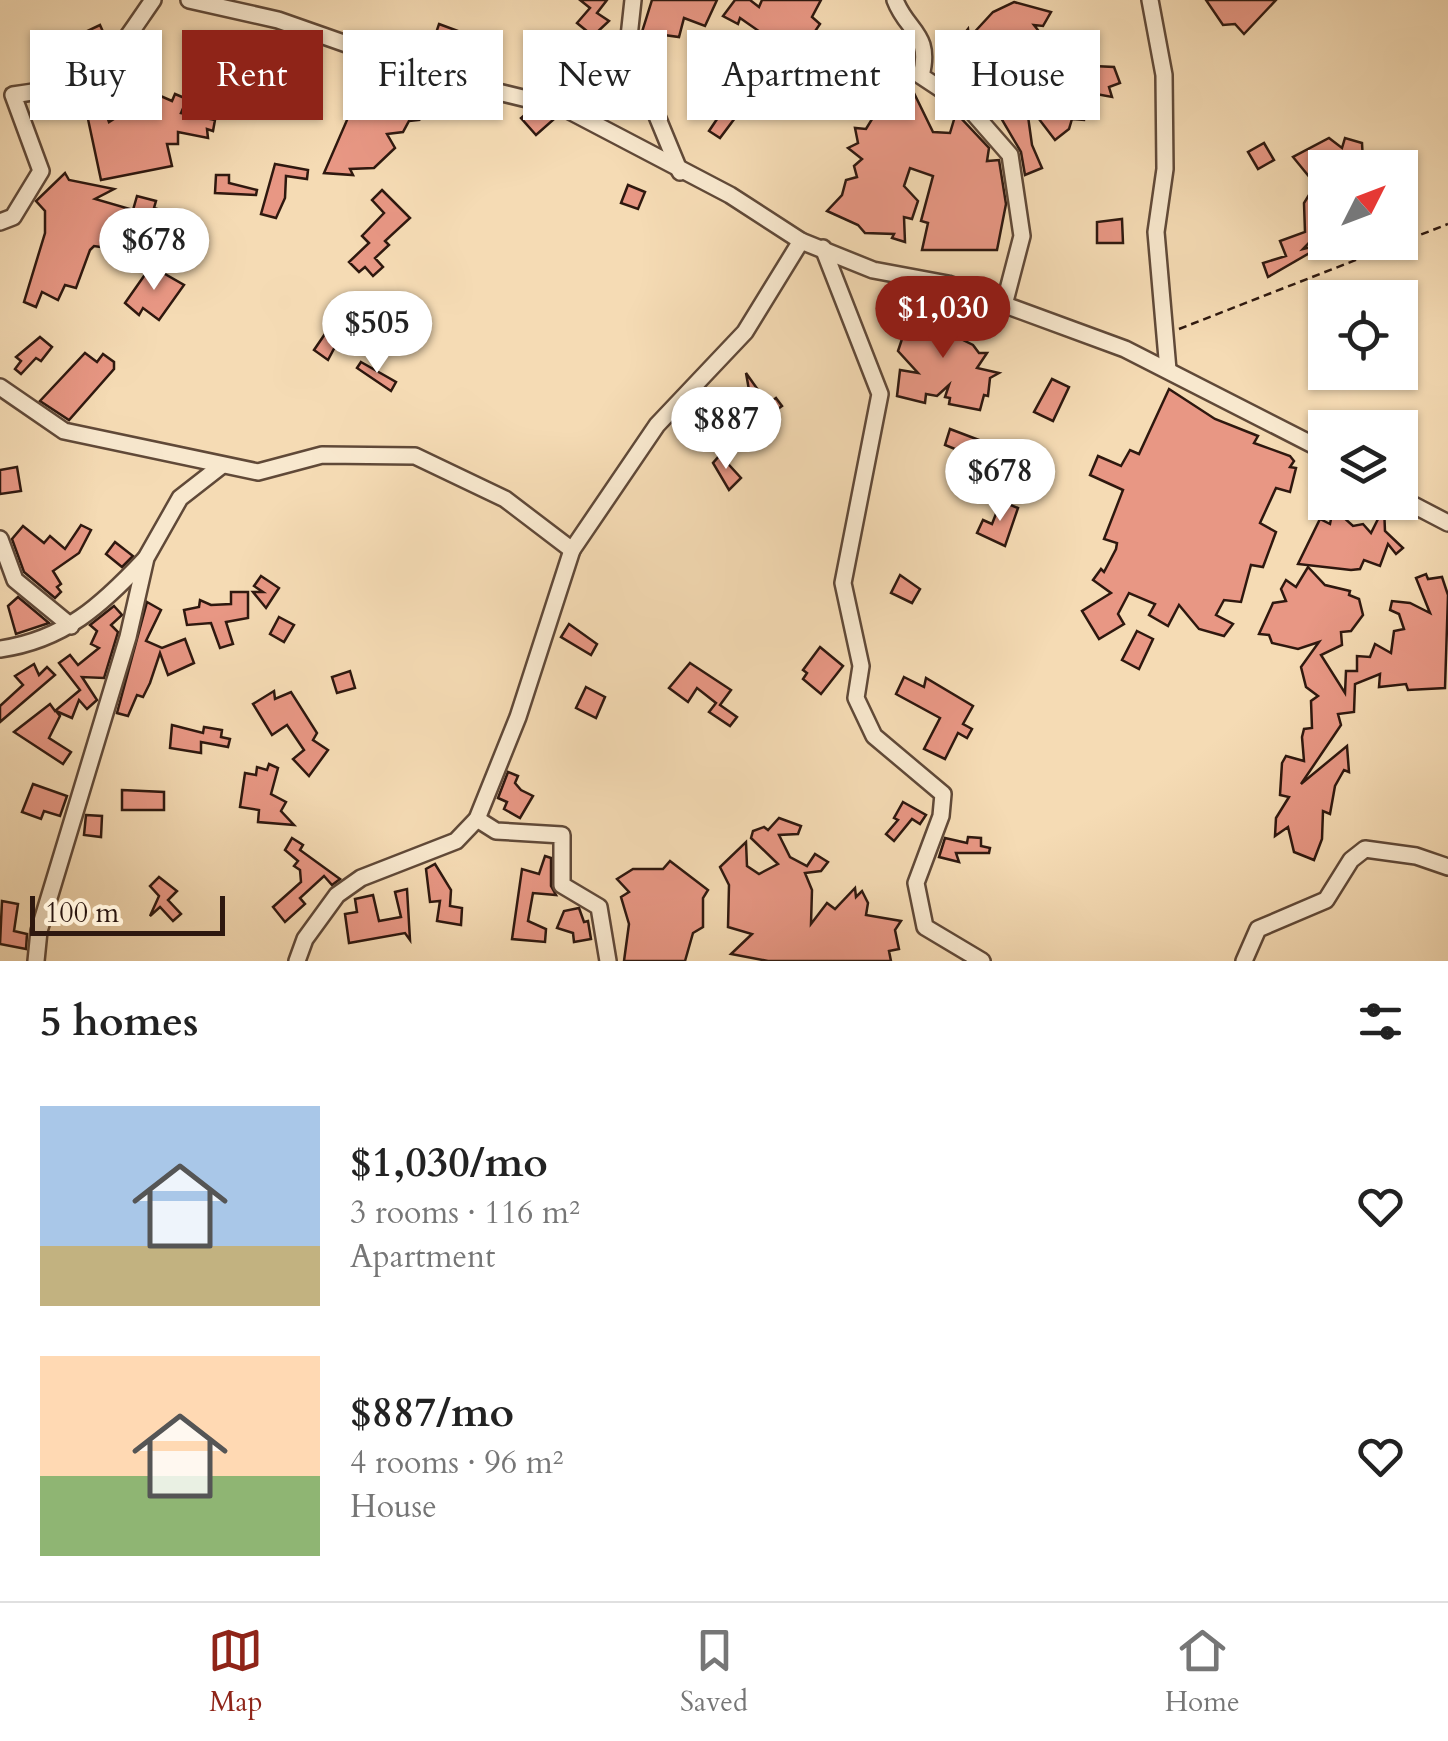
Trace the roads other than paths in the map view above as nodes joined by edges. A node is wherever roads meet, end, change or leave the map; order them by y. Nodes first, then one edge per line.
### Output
1 (153, 0) edge
2 (189, 0) edge
3 (633, 0) edge
4 (895, 0) edge
5 (1150, 0) edge
6 (222, 3) edge
7 (630, 30) edge
8 (523, 98) edge
9 (586, 120) edge
10 (659, 120) edge
11 (680, 172) junction
12 (0, 222) edge
13 (802, 240) junction
14 (823, 248) junction
15 (1004, 305) junction
16 (1168, 370) junction
17 (0, 388) edge
18 (1308, 442) edge
19 (221, 466) junction
20 (1418, 507) edge
21 (1448, 523) edge
22 (0, 538) edge
23 (572, 550) junction
24 (146, 558) junction
25 (70, 626) junction
26 (0, 650) edge
27 (477, 819) junction
28 (1448, 867) edge
29 (36, 961) edge
30 (296, 961) edge
31 (608, 961) edge
32 (982, 961) edge
33 (1244, 961) edge

1 - 12 street
2 - 6 street
3 - 7 street
4 - 15 street
5 - 16 street
6 - 8 street
9 - 11 street
10 - 11 street
11 - 13 street
13 - 14 street
13 - 23 street
14 - 15 street
14 - 32 street
15 - 16 street
16 - 18 street
17 - 19 street
19 - 23 street
19 - 24 street
20 - 21 street
22 - 25 street
23 - 27 street
24 - 25 street
24 - 29 street
25 - 26 street
27 - 30 street
27 - 31 street
28 - 33 street

